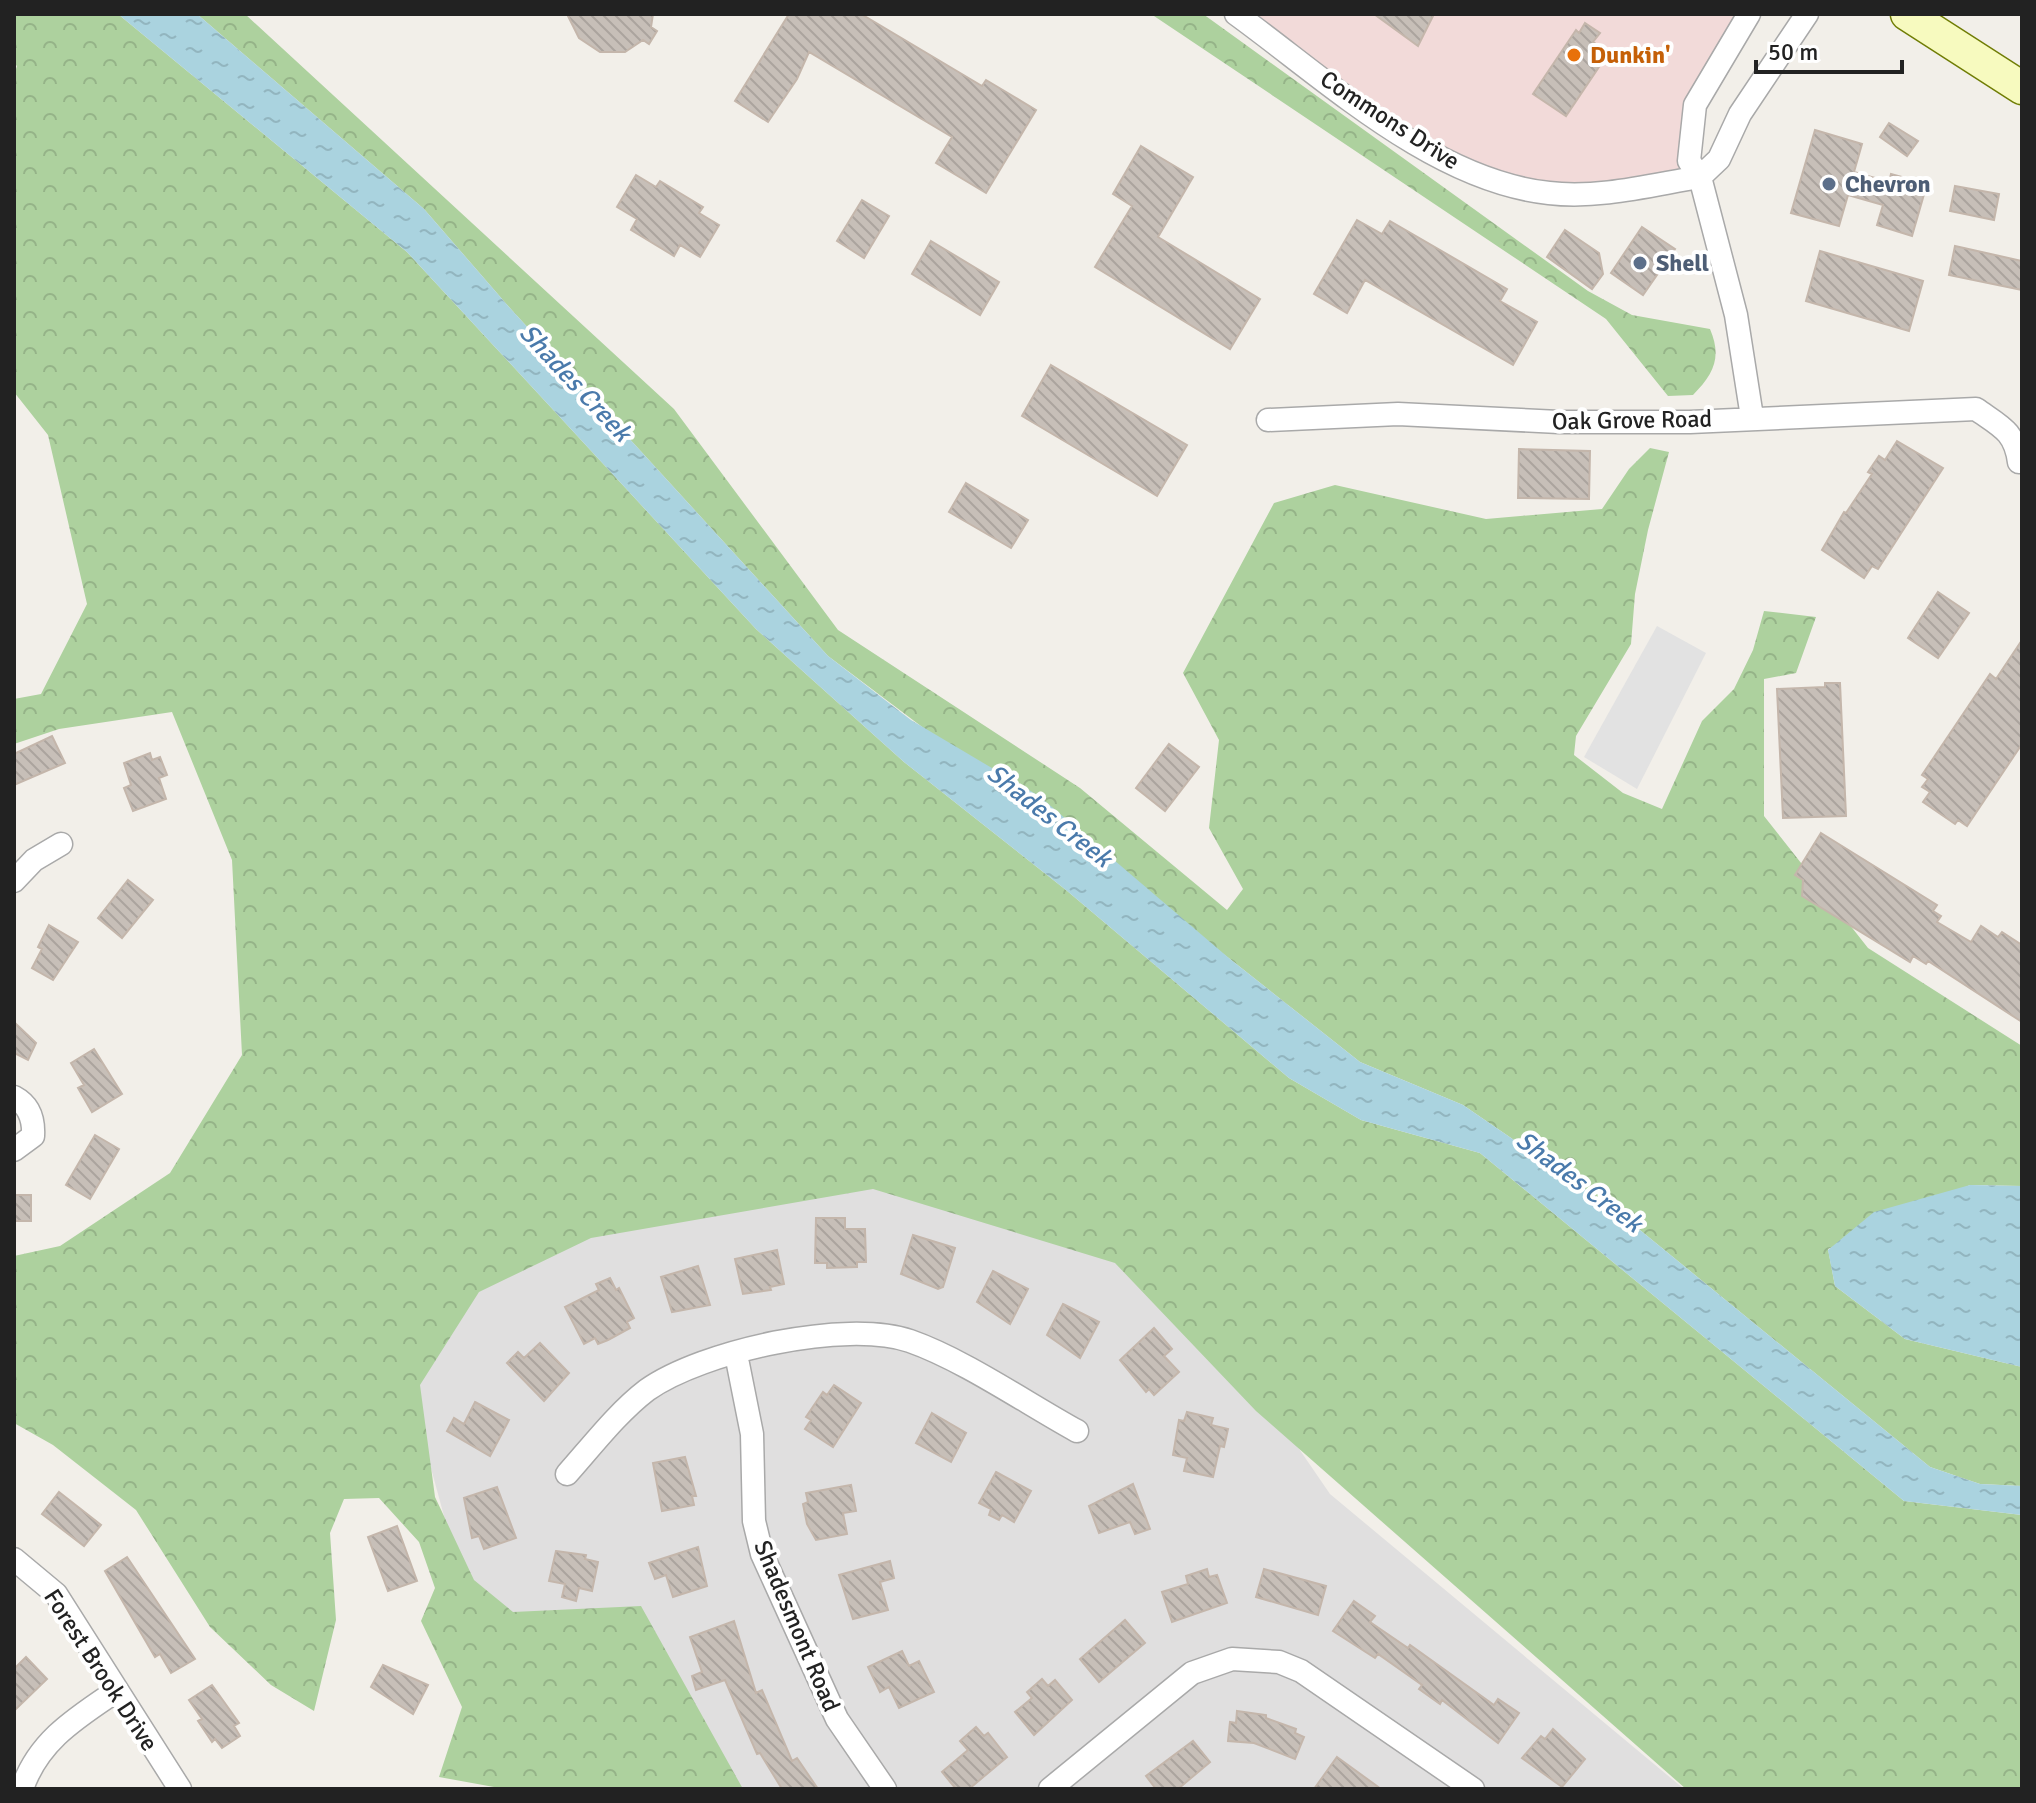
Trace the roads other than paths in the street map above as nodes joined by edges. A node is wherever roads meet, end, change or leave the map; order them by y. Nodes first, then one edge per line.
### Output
1 (1236, 14) edge
2 (1749, 14) edge
3 (1807, 14) edge
4 (1907, 14) edge
5 (2022, 88) edge
6 (1700, 177) junction
7 (1752, 417) junction
8 (1268, 420) dead end
9 (2019, 462) dead end
10 (61, 844) dead end
11 (14, 881) edge
12 (14, 1097) edge
13 (14, 1150) edge
14 (736, 1354) junction
15 (1077, 1431) dead end
16 (567, 1474) dead end
17 (14, 1559) edge
18 (116, 1691) junction
19 (1446, 1781) edge
20 (22, 1789) edge
21 (180, 1789) edge
22 (885, 1789) edge
23 (1050, 1789) edge
24 (1473, 1789) edge

1 - 6 street, Commons Drive
2 - 6 street
3 - 6 street
4 - 5 main road
6 - 7 street
7 - 8 street, Oak Grove Road
7 - 9 street, Oak Grove Road
10 - 11 street
12 - 13 street
14 - 15 street
14 - 16 street
14 - 22 street, Shadesmont Road
17 - 18 street, Forest Brook Drive
18 - 20 street
18 - 21 street, Forest Brook Drive
19 - 23 street
19 - 24 street

